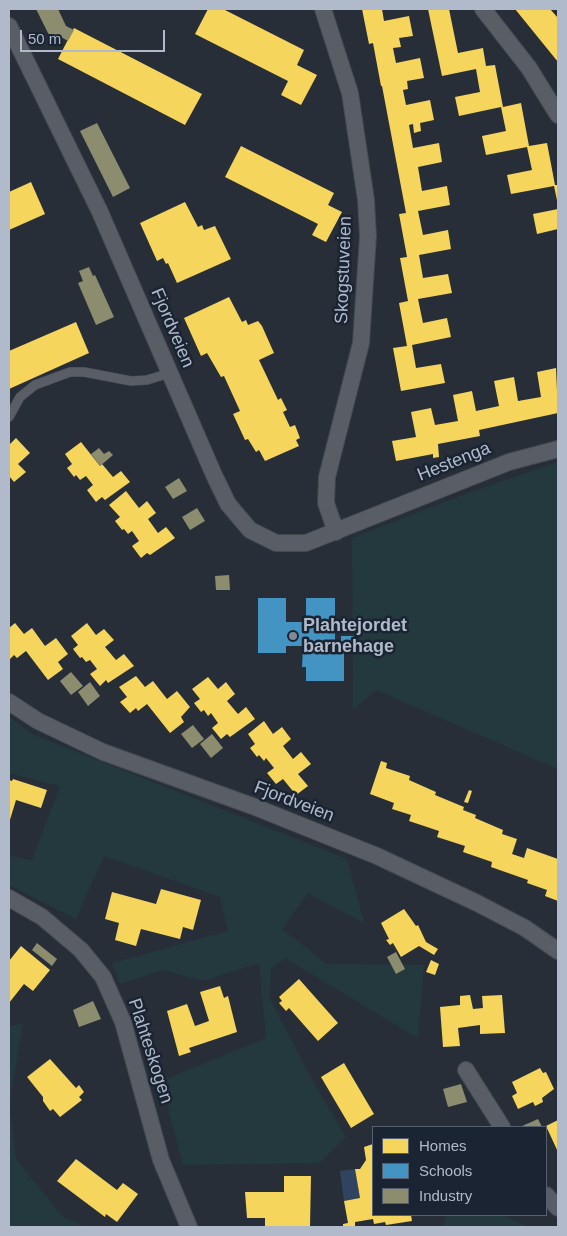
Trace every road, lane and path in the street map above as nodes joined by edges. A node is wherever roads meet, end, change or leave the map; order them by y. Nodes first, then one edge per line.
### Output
1 (323, 9) edge
2 (483, 9) edge
3 (9, 26) edge
4 (558, 115) edge
5 (170, 374) junction
6 (9, 417) edge
7 (558, 449) edge
8 (368, 520) joint
9 (336, 532) junction
10 (9, 702) edge
11 (9, 898) edge
12 (558, 951) edge
13 (466, 1070) dead end
14 (501, 1126) edge
15 (547, 1196) edge
16 (558, 1208) edge
17 (189, 1227) edge

1 - 9 street, Skogstuveien
2 - 4 street
3 - 5 street, Fjordveien
5 - 6 lane
5 - 9 street, Fjordveien
7 - 8 street, Hestenga
8 - 9 street, Fjordveien
10 - 12 street, Fjordveien
11 - 17 street, Plahteskogen
13 - 14 street
15 - 16 street

